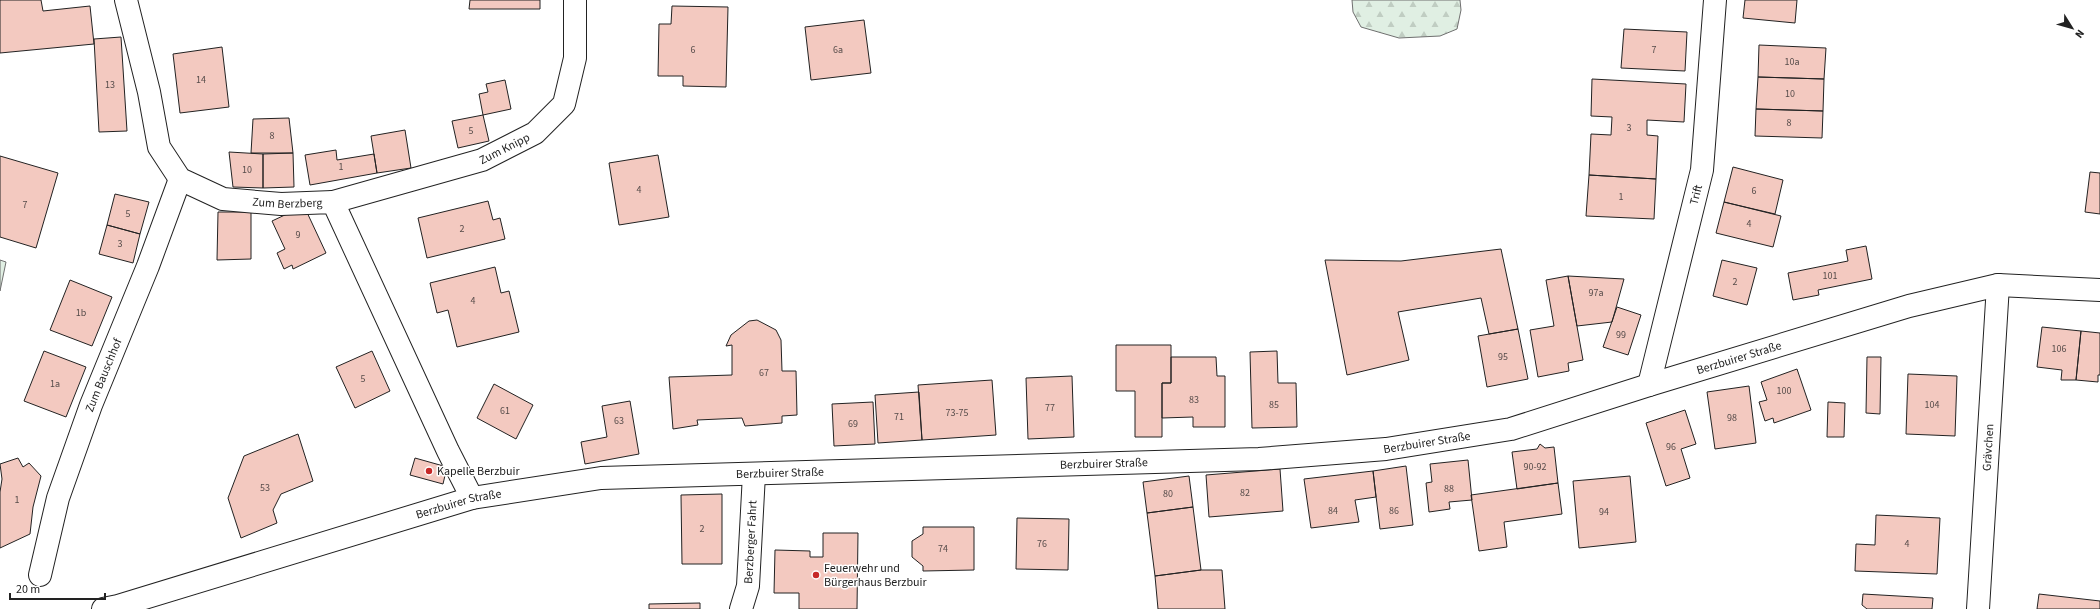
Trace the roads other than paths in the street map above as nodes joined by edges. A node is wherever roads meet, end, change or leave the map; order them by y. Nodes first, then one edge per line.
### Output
1 (126, 0) edge
2 (575, 0) edge
3 (1715, 0) edge
4 (180, 179) junction
5 (333, 202) junction
6 (1998, 285) junction
7 (2100, 290) edge
8 (1650, 385) junction
9 (754, 474) junction
10 (472, 498) junction
11 (40, 574) dead end
12 (103, 609) edge
13 (741, 609) edge
14 (1978, 609) edge

1 - 4 street
2 - 5 street, Zum Knipp
3 - 8 street, Trift
4 - 5 street, Zum Berzberg
4 - 11 street, Zum Bauschhof
5 - 10 street, Zum Berzberg
6 - 7 street, Berzbuirer Straße
6 - 8 street, Berzbuirer Straße
6 - 14 street, Grävchen
8 - 9 street, Berzbuirer Straße
9 - 10 street, Berzbuirer Straße
9 - 13 street, Berzberger Fahrt
10 - 12 street, Berzbuirer Straße

